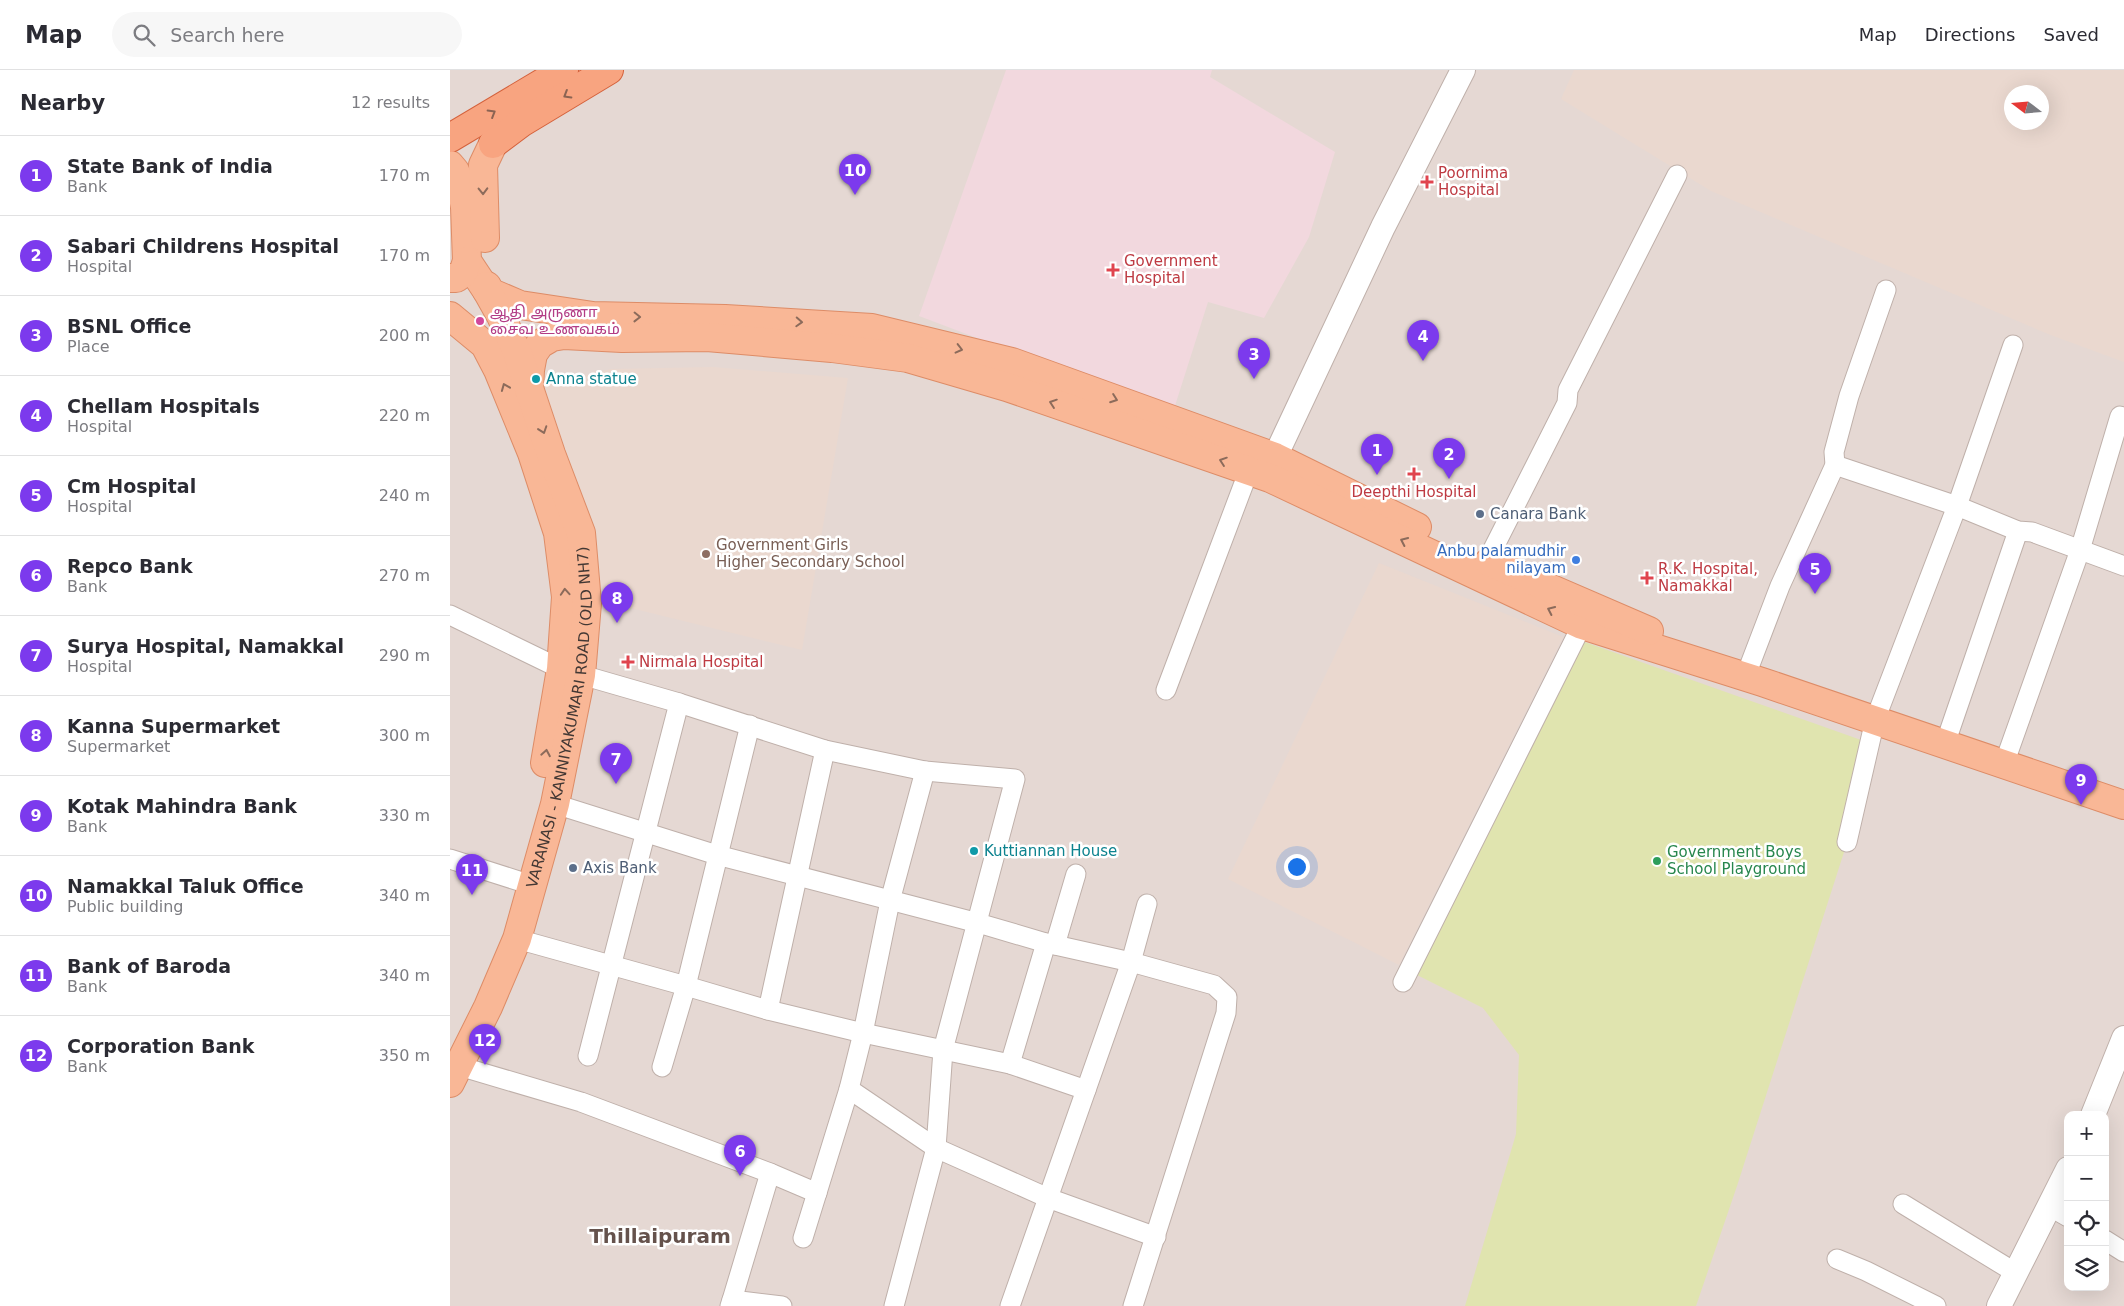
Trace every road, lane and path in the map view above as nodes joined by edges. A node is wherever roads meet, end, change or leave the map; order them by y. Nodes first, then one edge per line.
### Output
1 (564, 70) edge
2 (609, 70) edge
3 (1463, 70) edge
4 (450, 138) edge
5 (493, 144) joint
6 (450, 165) edge
7 (1677, 175) dead end
8 (459, 269) edge
9 (1886, 290) dead end
10 (487, 291) junction
11 (450, 316) edge
12 (2013, 345) dead end
13 (529, 390) junction
14 (2120, 416) dead end
15 (1835, 465) junction
16 (1265, 468) junction
17 (1957, 506) junction
18 (2018, 530) junction
19 (2080, 550) junction
20 (1487, 561) junction
21 (2124, 566) edge
22 (450, 615) edge
23 (1582, 625) junction
24 (571, 672) junction
25 (1754, 678) junction
26 (1166, 690) dead end
27 (679, 703) junction
28 (1875, 720) junction
29 (750, 725) junction
30 (1945, 744) junction
31 (824, 750) junction
32 (2004, 764) junction
33 (925, 771) junction
34 (555, 804) junction
35 (2124, 805) edge
36 (646, 833) junction
37 (1847, 842) dead end
38 (717, 855) junction
39 (450, 859) edge
40 (1076, 874) dead end
41 (796, 876) junction
42 (519, 881) junction
43 (890, 901) junction
44 (1147, 904) dead end
45 (978, 923) junction
46 (517, 939) junction
47 (1051, 944) junction
48 (1131, 962) junction
49 (611, 965) junction
50 (1403, 982) dead end
51 (686, 986) junction
52 (768, 1010) junction
53 (863, 1033) junction
54 (2124, 1038) edge
55 (943, 1050) junction
56 (588, 1056) dead end
57 (1010, 1064) junction
58 (453, 1065) edge
59 (662, 1067) dead end
60 (849, 1089) junction
61 (1086, 1090) junction
62 (2095, 1111) edge
63 (936, 1148) junction
64 (770, 1173) junction
65 (2064, 1186) edge
66 (817, 1193) junction
67 (1048, 1198) junction
68 (1903, 1204) dead end
69 (2058, 1212) edge
70 (1156, 1237) junction
71 (803, 1238) dead end
72 (2109, 1243) edge
73 (2124, 1252) edge
74 (1838, 1259) dead end
75 (2016, 1273) junction
76 (731, 1303) edge
77 (782, 1306) edge
78 (894, 1306) edge
79 (1010, 1306) edge
80 (1133, 1306) edge
81 (1936, 1306) edge
82 (1999, 1306) edge

4 -> 1 highway
2 -> 5 highway
3 - 16 street
5 -> 10 main road, VARANASI - KANNIYAKUMARI ROAD (OLD NH7)
6 - 8 main road, VARANASI - KANNIYAKUMARI ROAD (OLD NH7)
7 - 20 street
8 - 10 main road, VARANASI - KANNIYAKUMARI ROAD (OLD NH7)
9 - 15 street
10 - 13 main road, VARANASI - KANNIYAKUMARI ROAD (OLD NH7)
10 -> 16 main road
24 -> 11 main road, VARANASI - KANNIYAKUMARI ROAD (OLD NH7)
12 - 17 street
16 -> 13 main road
13 -> 24 main road, VARANASI - KANNIYAKUMARI ROAD (OLD NH7)
14 - 19 street
15 - 17 street
15 - 25 street
16 - 20 main road
23 -> 16 main road
16 - 26 street
17 - 18 street
17 - 28 street
18 - 19 street
18 - 30 street
19 - 21 street
19 - 32 street
20 - 25 main road
22 - 24 street
23 - 25 main road
23 - 50 street
24 - 27 street
24 - 34 main road, VARANASI - KANNIYAKUMARI ROAD (OLD NH7)
42 -> 24 main road, VARANASI - KANNIYAKUMARI ROAD (OLD NH7)
25 - 28 main road
27 - 29 street
27 - 36 street
28 - 30 main road
28 - 37 street
29 - 31 street
29 - 38 street
30 - 32 main road
31 - 33 street
31 - 41 street
32 - 35 main road
33 - 43 street
33 - 45 street
34 - 36 street
34 - 46 main road, VARANASI - KANNIYAKUMARI ROAD (OLD NH7)
36 - 38 street
36 - 49 street
38 - 41 street
38 - 51 street
39 - 42 street
40 - 47 street
41 - 43 street
41 - 52 street
42 - 58 main road, VARANASI - KANNIYAKUMARI ROAD (OLD NH7)
43 - 45 street
43 - 53 street
44 - 48 street
45 - 47 street
45 - 55 street
46 - 49 street
46 - 58 main road, VARANASI - KANNIYAKUMARI ROAD (OLD NH7)
47 - 48 street
47 - 57 street
48 - 61 street
48 - 70 street
49 - 51 street
49 - 56 street
51 - 52 street
51 - 59 street
52 - 53 street
53 - 55 street
53 - 60 street
54 - 62 street
55 - 57 street
55 - 63 street
57 - 61 street
58 - 64 street
60 - 63 street
60 - 66 street
61 - 67 street
63 - 67 street
63 - 78 street
64 - 66 street
64 - 76 street
65 - 69 street
66 - 71 street
67 - 70 street
67 - 79 street
68 - 75 street
69 - 75 street
70 - 80 street
72 - 73 street
74 - 81 street
75 - 82 street
76 - 77 street

